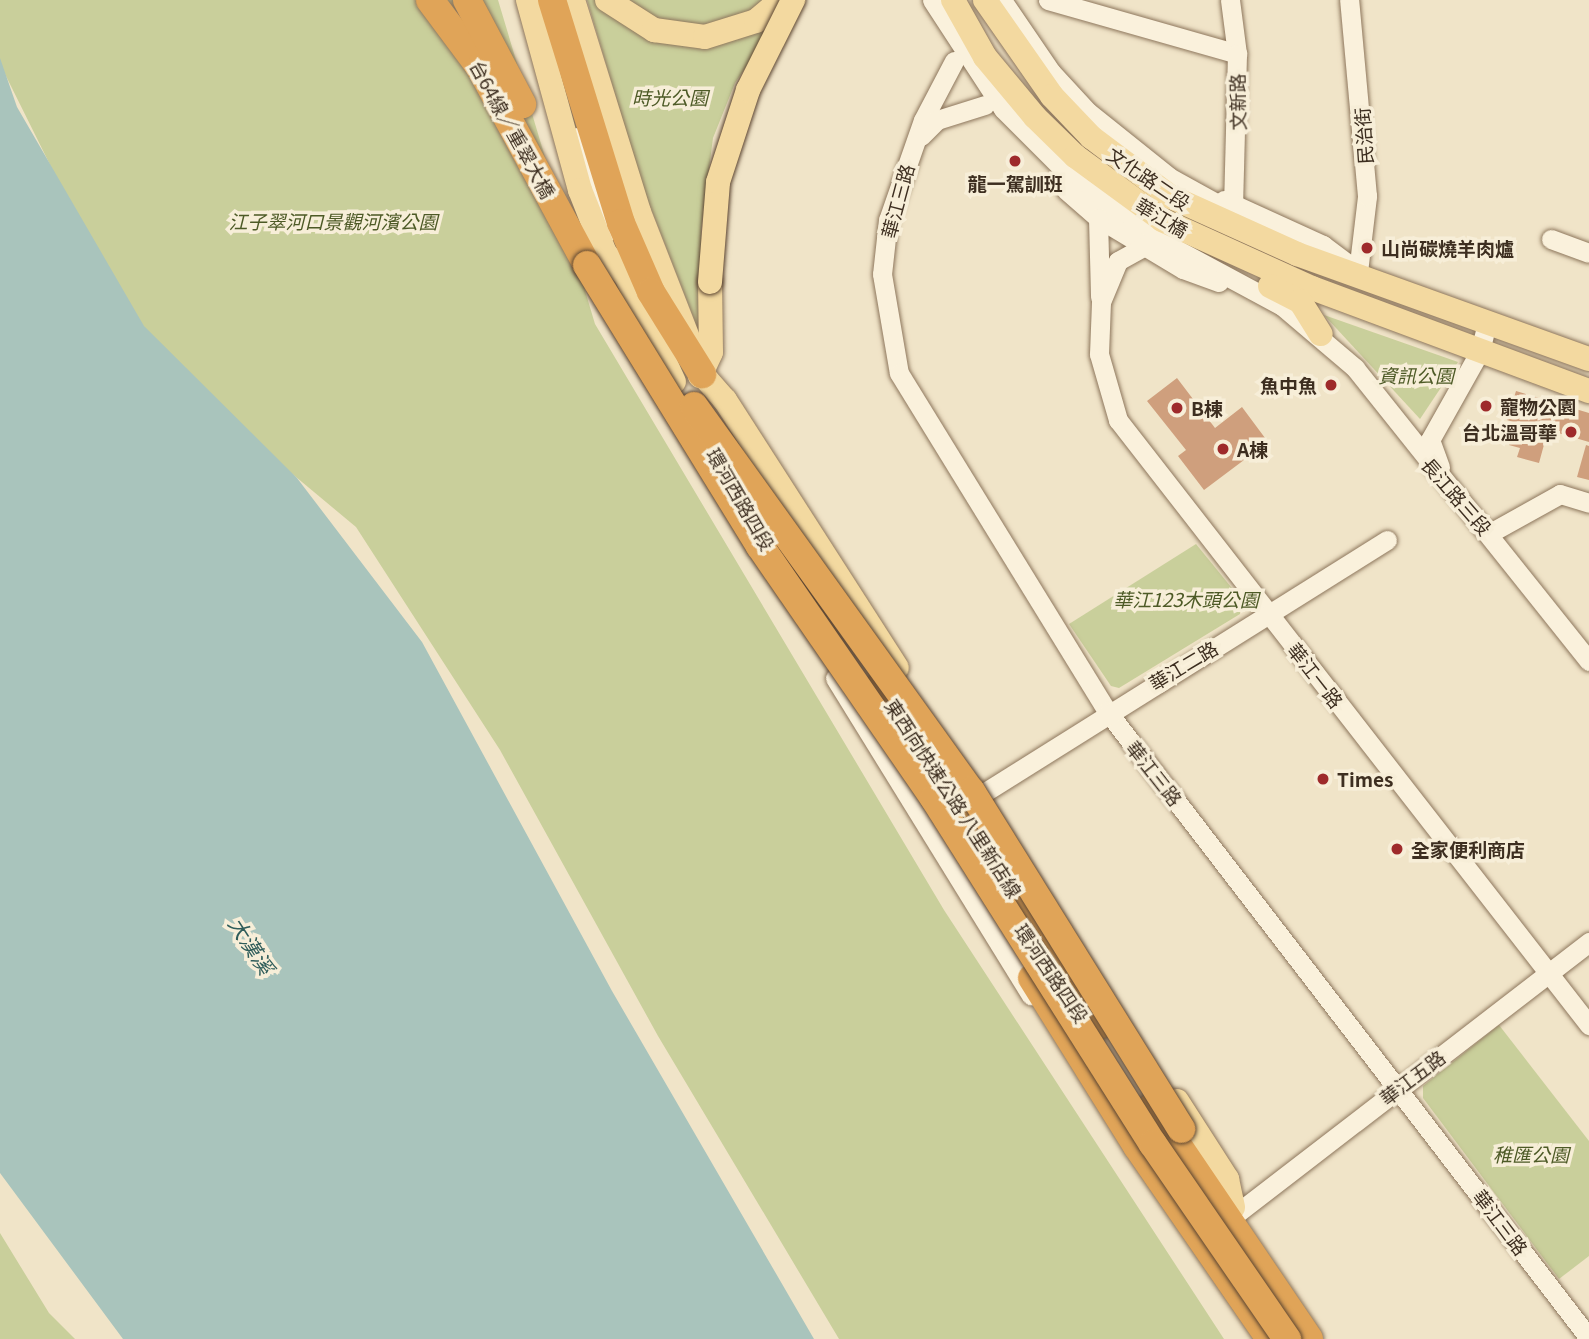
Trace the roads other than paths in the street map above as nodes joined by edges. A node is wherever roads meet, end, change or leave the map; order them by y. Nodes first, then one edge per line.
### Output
1 (430, 0) edge
2 (467, 0) edge
3 (528, 0) edge
4 (537, 0) edge
5 (544, 0) edge
6 (552, 0) edge
7 (559, 0) edge
8 (573, 0) edge
9 (607, 0) edge
10 (781, 0) edge
11 (795, 0) edge
12 (923, 0) edge
13 (932, 0) edge
14 (953, 0) edge
15 (985, 0) edge
16 (1002, 0) edge
17 (1015, 0) edge
18 (1048, 0) edge
19 (1230, 0) edge
20 (1349, 0) edge
21 (1237, 54) junction
22 (954, 61) junction
23 (1012, 91) junction
24 (985, 105) junction
25 (915, 142) junction
26 (1233, 204) junction
27 (1098, 218) junction
28 (1551, 239) dead end
29 (615, 243) junction
30 (1145, 246) junction
31 (1589, 253) edge
32 (1364, 276) junction
33 (1259, 296) junction
34 (1101, 302) junction
35 (1487, 323) junction
36 (1321, 334) junction
37 (1480, 351) junction
38 (1589, 359) edge
39 (702, 374) junction
40 (1367, 382) junction
41 (679, 390) junction
42 (1589, 391) edge
43 (1443, 411) junction
44 (710, 432) junction
45 (1448, 483) junction
46 (1589, 503) edge
47 (1490, 533) junction
48 (1387, 540) dead end
49 (1269, 614) junction
50 (1589, 661) edge
51 (835, 678) junction
52 (1107, 711) junction
53 (951, 755) junction
54 (982, 794) junction
55 (1589, 942) edge
56 (1549, 973) junction
57 (1589, 1025) edge
58 (1398, 1086) junction
59 (1234, 1211) junction
60 (1589, 1338) edge
61 (1263, 1339) edge
62 (1270, 1339) edge
63 (1287, 1339) edge
64 (1297, 1339) edge
65 (1309, 1339) edge
66 (1323, 1339) edge

1 - 29 highway, 台64線／重翠大橋
2 - 29 highway, 台64線／重翠大橋
3 - 29 main road, 環河西路四段
4 - 29 street
5 - 29 highway
6 - 29 highway
7 - 29 street
8 - 39 main road, 環河西路四段
9 - 10 main road
11 - 39 main road, bridge
11 - 39 street
12 - 22 street
13 - 33 street
14 - 23 main road, 華江橋
15 - 32 main road, 文化路二段
16 - 32 street
17 - 26 street, 文化路二段
18 - 21 street
19 - 21 street, 文新路
20 - 32 street, 民治街
21 - 26 street, 文新路
22 - 24 street
22 - 25 street, 華江三路
23 - 36 main road
23 - 37 main road, 華江橋
24 - 25 street, 華江三路
24 - 27 street
25 - 52 street, 華江三路
26 - 32 street, 文化路二段
27 - 30 street
27 - 34 street, 華江一路
28 - 31 street
29 - 39 highway
29 - 41 main road, 環河西路四段
29 - 44 highway, 東西向快速公路 八里新店線, bridge
29 - 63 highway, 東西向快速公路 八里新店線, bridge
30 - 33 street
30 - 34 street, 華江一路
32 - 35 main road, 文化路二段
33 - 36 street, 長江路三段
34 - 49 street, 華江一路
35 - 37 street
35 - 38 main road, 文化路二段
36 - 40 street, 長江路三段
37 - 42 main road
37 - 43 street
39 - 41 main road
39 - 53 main road, 環河西路四段
40 - 43 street
40 - 45 street, 長江路三段
41 - 51 main road, 環河西路四段
41 - 64 main road, 環河西路四段
43 - 45 street
44 - 59 highway, bridge
44 - 65 highway, 東西向快速公路 八里新店線, bridge
45 - 47 street, 長江路三段
46 - 47 street
47 - 50 street, 長江路三段
48 - 49 street, 華江二路
49 - 52 street, 華江二路
49 - 56 street, 華江一路
51 - 61 street, 環河西路四段
51 - 62 highway
52 - 54 street, 華江二路
52 - 58 street, 華江三路
53 - 54 main road, 環河西路四段
53 - 59 main road, 環河西路四段
54 - 59 main road, 環河西路四段
55 - 56 street, 華江五路
56 - 57 street, 華江一路
56 - 58 street, 華江五路
58 - 59 street, 華江五路
58 - 60 street, 華江三路
59 - 66 main road, 環河西路四段

